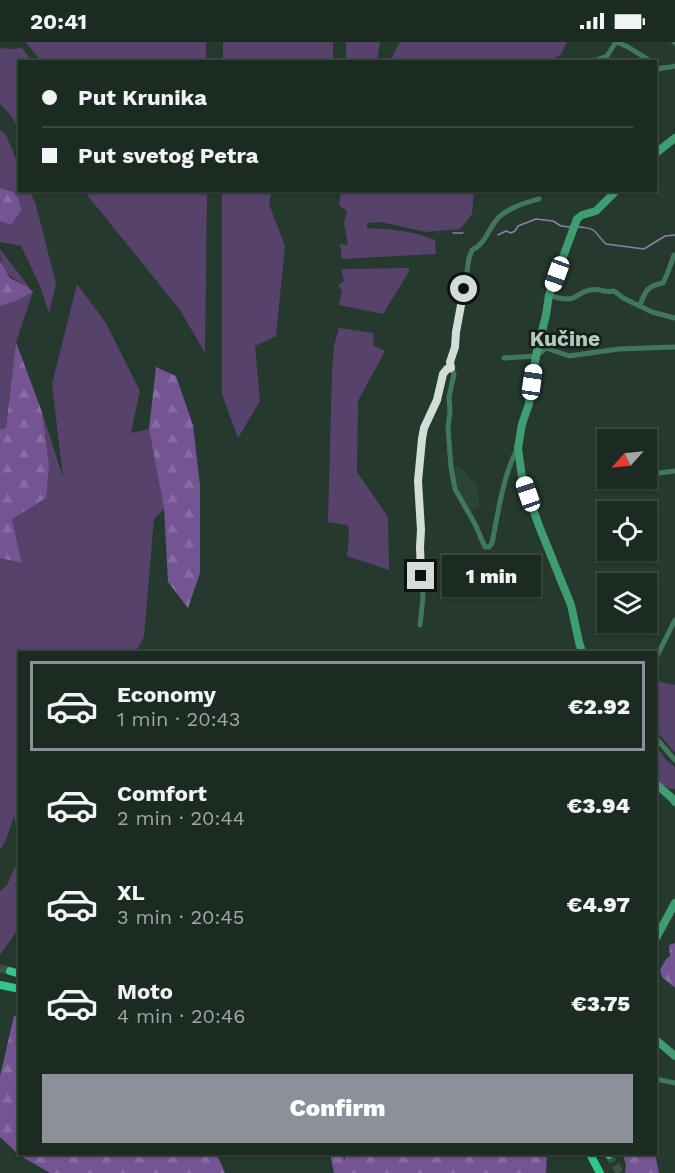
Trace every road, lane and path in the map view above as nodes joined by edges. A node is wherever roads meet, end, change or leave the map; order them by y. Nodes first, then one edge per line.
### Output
1 (617, 42) edge
2 (596, 60) edge
3 (648, 60) edge
4 (657, 66) edge
5 (675, 66) edge
6 (675, 138) edge
7 (657, 152) edge
8 (615, 192) edge
9 (539, 199) dead end
10 (675, 255) edge
11 (549, 295) junction
12 (640, 305) junction
13 (675, 318) edge
14 (675, 347) edge
15 (536, 356) junction
16 (504, 358) dead end
17 (451, 368) junction
18 (518, 448) junction
19 (675, 471) edge
20 (657, 473) edge
21 (675, 620) edge
22 (420, 625) dead end
23 (582, 651) edge
24 (657, 656) edge
25 (657, 739) edge
26 (675, 760) edge
27 (657, 785) edge
28 (675, 802) edge
29 (675, 903) edge
30 (657, 936) edge
31 (10, 970) tunnel mouth
32 (18, 973) edge
33 (0, 985) edge
34 (16, 988) edge
35 (657, 1042) edge
36 (675, 1056) edge
37 (657, 1079) edge
38 (675, 1083) edge
39 (591, 1155) edge
40 (600, 1173) edge

1 - 2 street
1 - 3 street
4 - 5 street
6 - 7 main road
8 - 11 main road
9 - 17 street
10 - 12 street
11 - 12 street
11 - 15 main road
12 - 13 street
14 - 15 street
15 - 16 street
15 - 18 main road
17 - 18 street
17 - 22 street
18 - 23 main road
19 - 20 street
21 - 24 street
25 - 26 street
27 - 28 main road
29 - 30 main road
31 - 32 highway
33 - 34 highway
35 - 36 main road
37 - 38 street
39 - 40 highway

